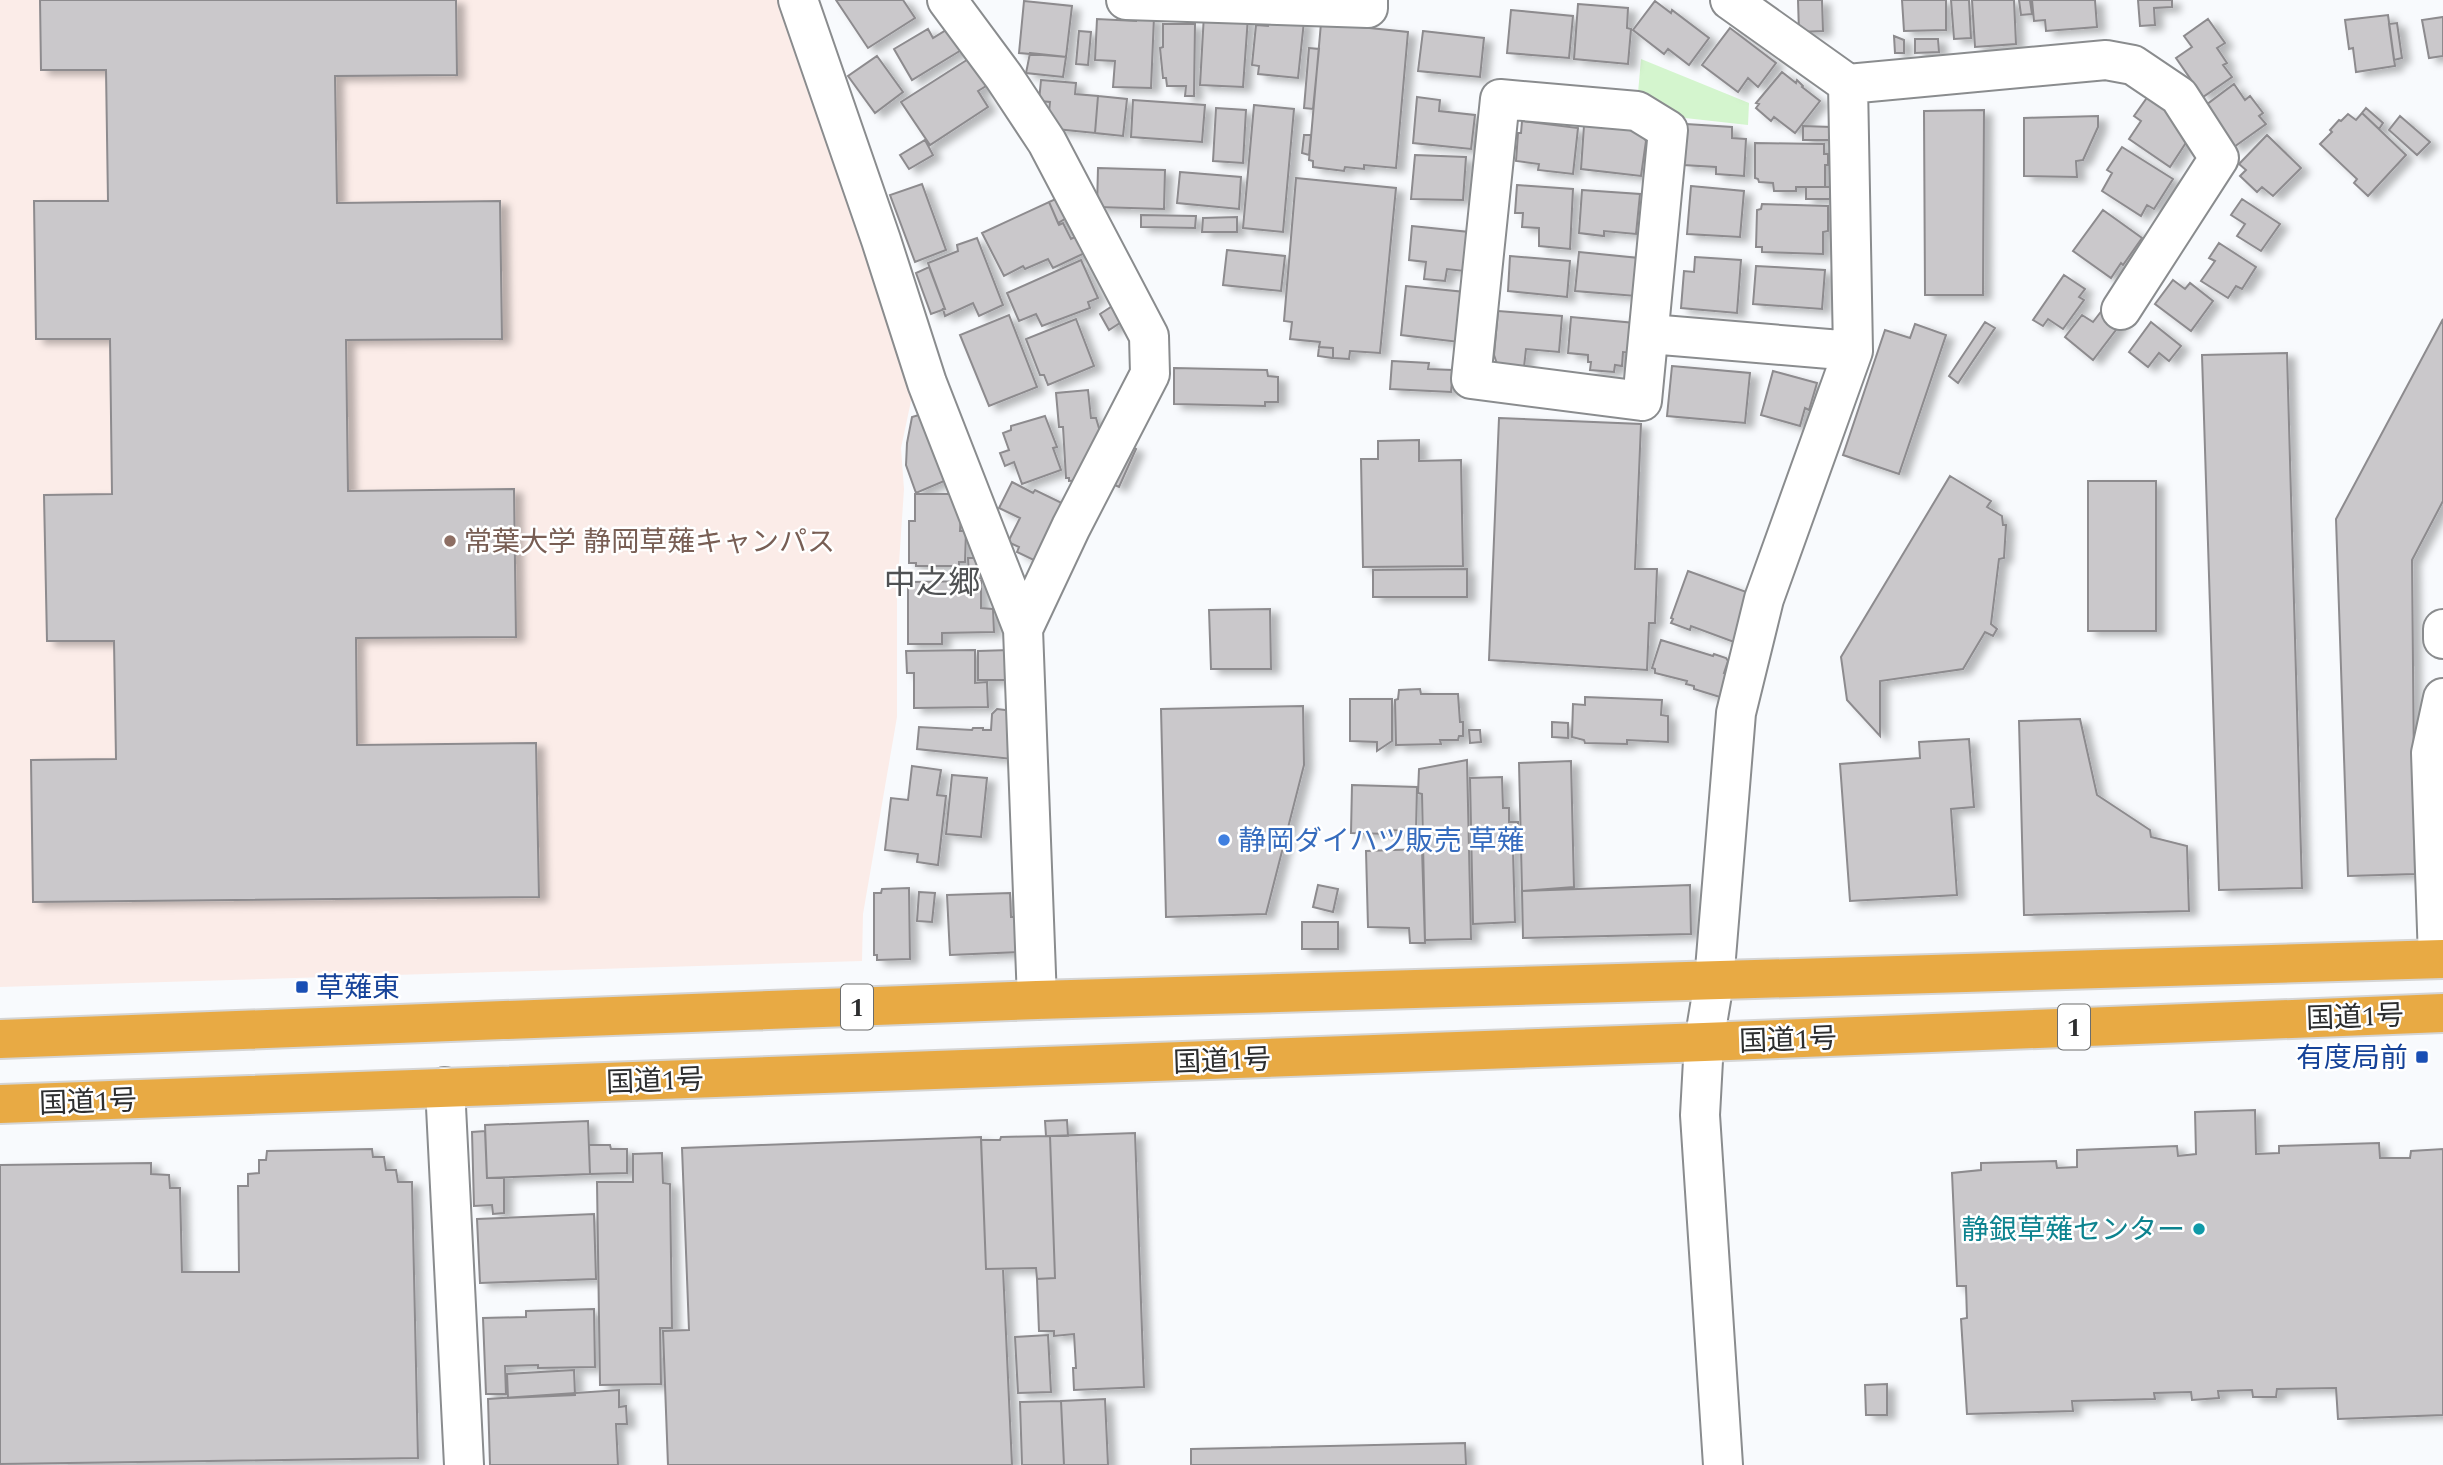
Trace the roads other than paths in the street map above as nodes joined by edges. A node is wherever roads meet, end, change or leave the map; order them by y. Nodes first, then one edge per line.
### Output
1 (798, 0) edge
2 (947, 0) edge
3 (1126, 0) edge
4 (1368, 0) edge
5 (1730, 0) edge
6 (1848, 83) junction
7 (2121, 310) dead end
8 (1650, 334) junction
9 (1853, 351) junction
10 (1023, 629) junction
11 (2443, 629) edge
12 (2443, 639) edge
13 (2443, 698) edge
14 (2440, 959) edge
15 (1714, 982) junction
16 (1037, 1000) junction
17 (2443, 1013) edge
18 (0, 1039) edge
19 (1704, 1042) junction
20 (445, 1087) junction
21 (0, 1104) edge
22 (464, 1465) edge
23 (1723, 1465) edge

1 - 10 street
2 - 10 street
3 - 4 street
5 - 6 street
6 - 7 street
6 - 9 street
8 - 8 street
8 - 9 street
9 - 15 street
10 - 16 street
11 - 12 street
13 - 14 street
14 - 15 highway, 国道1号 / 1
15 - 16 highway, 国道1号 / 1
15 - 19 street
16 - 18 highway, 国道1号 / 1
17 - 19 highway, 国道1号 / 1
19 - 20 highway, 国道1号 / 1
19 - 23 street
20 - 21 highway, 国道1号 / 1
20 - 22 street

